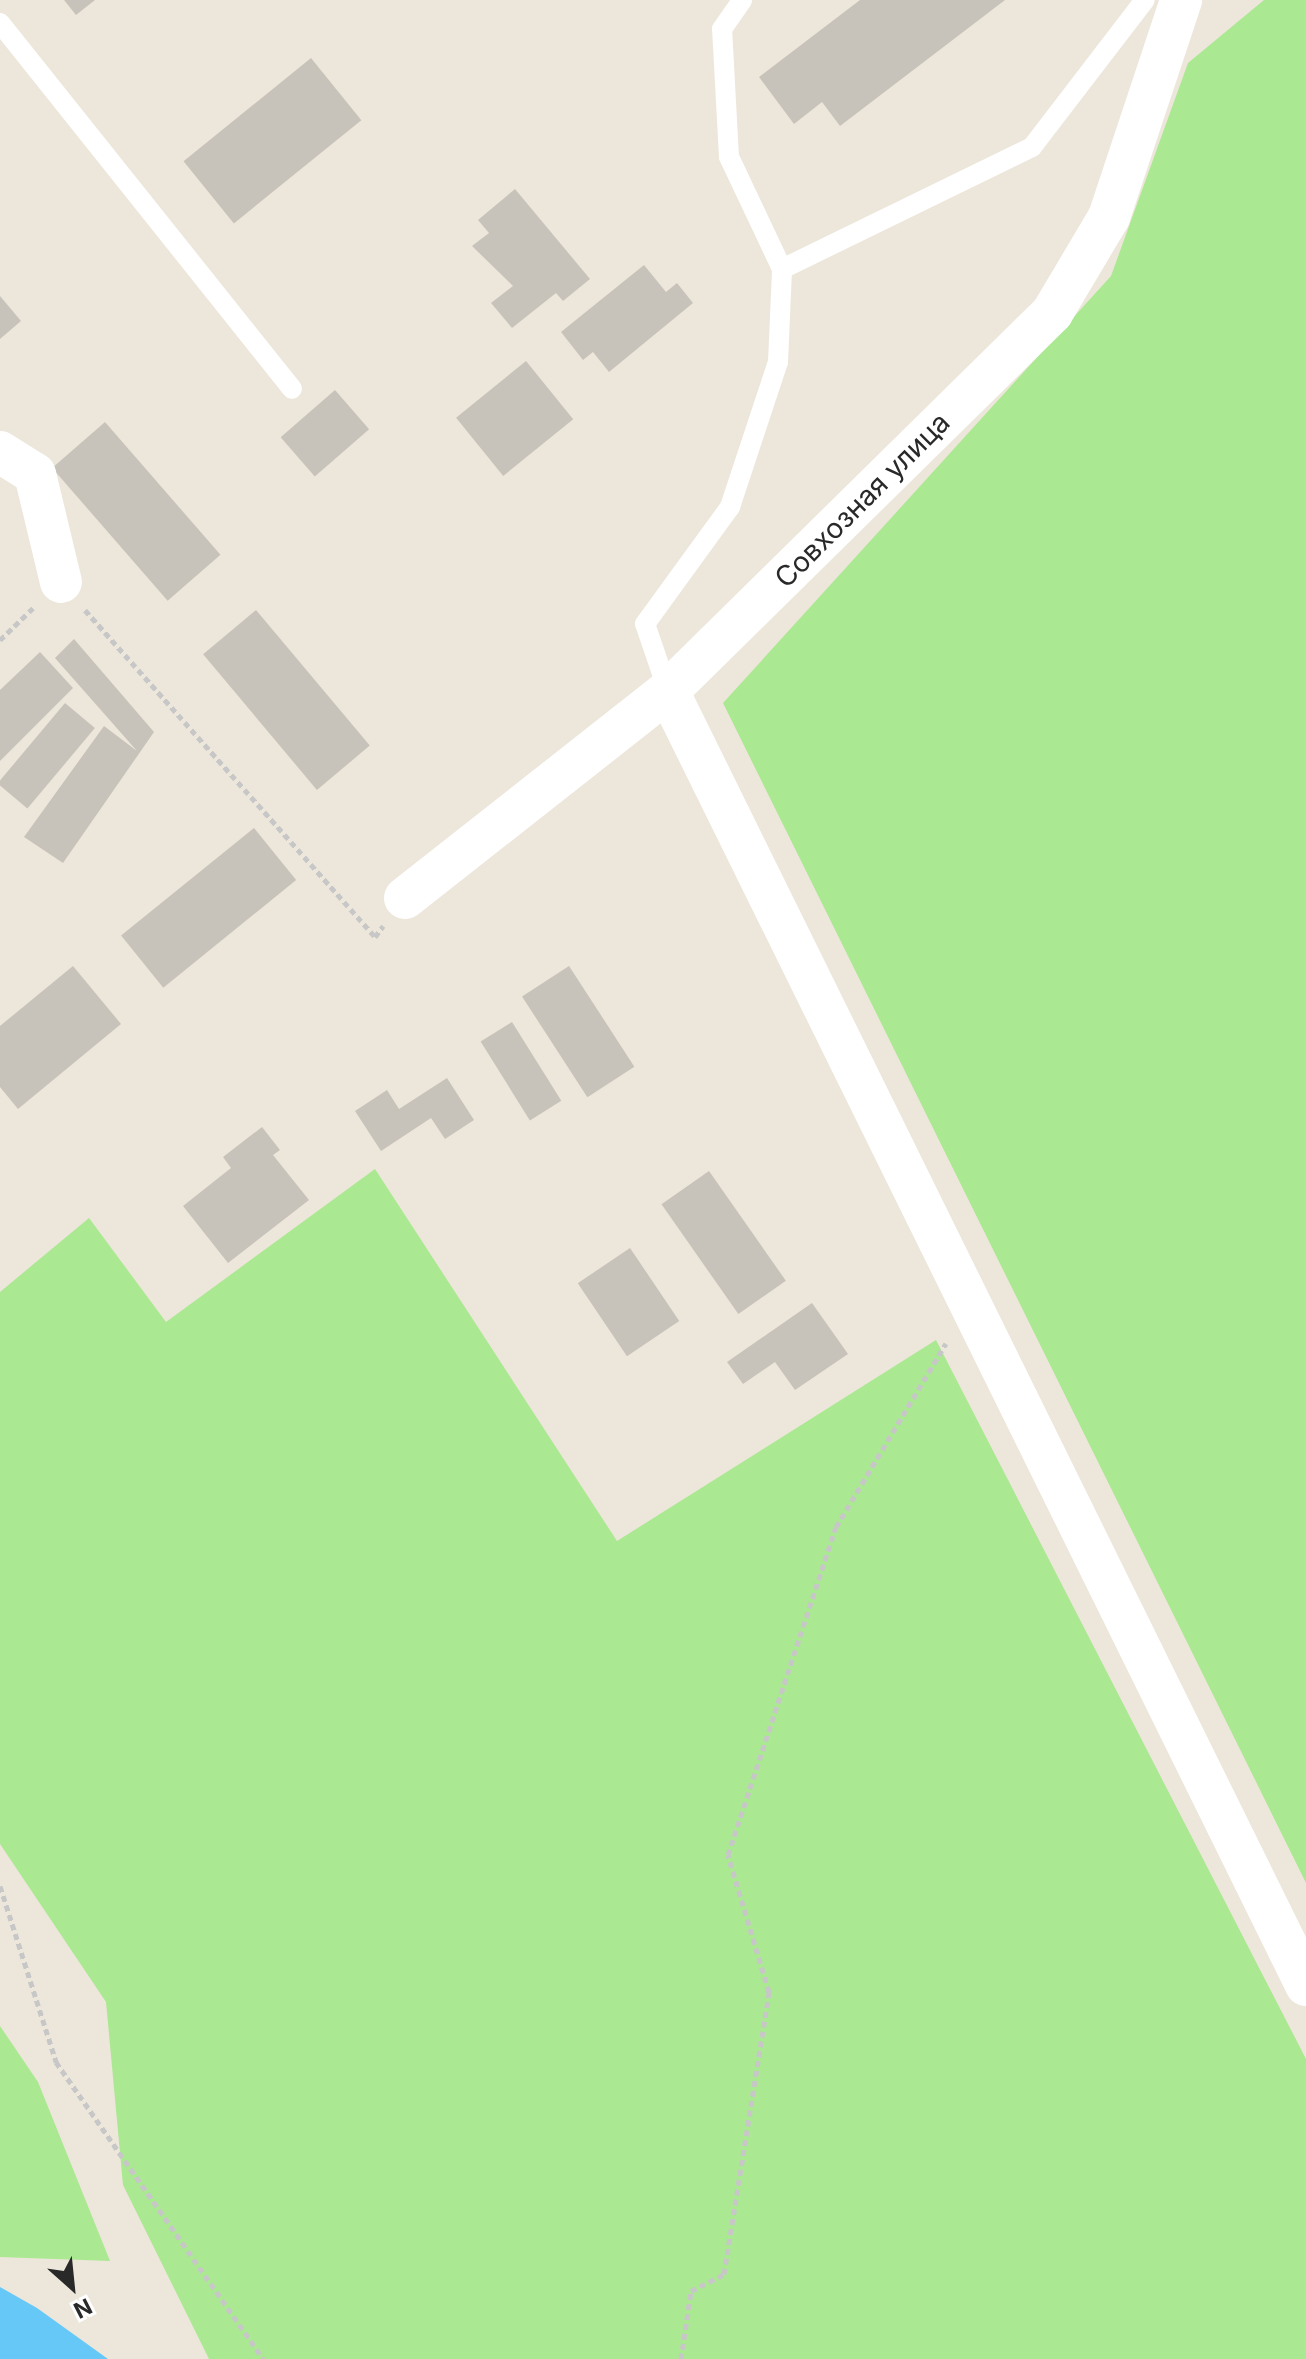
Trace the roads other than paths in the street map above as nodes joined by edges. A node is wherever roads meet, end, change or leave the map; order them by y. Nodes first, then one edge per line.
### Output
1 (742, 0) edge
2 (1145, 0) edge
3 (1181, 0) edge
4 (0, 23) edge
5 (782, 269) junction
6 (292, 389) dead end
7 (0, 452) edge
8 (61, 582) road end
9 (668, 691) junction
10 (405, 898) road end
11 (1306, 1985) edge

1 - 5 lane
2 - 5 lane
3 - 9 street, Совхозная улица
4 - 6 lane
5 - 9 lane
7 - 8 street
9 - 10 street, Совхозная улица
9 - 11 street

